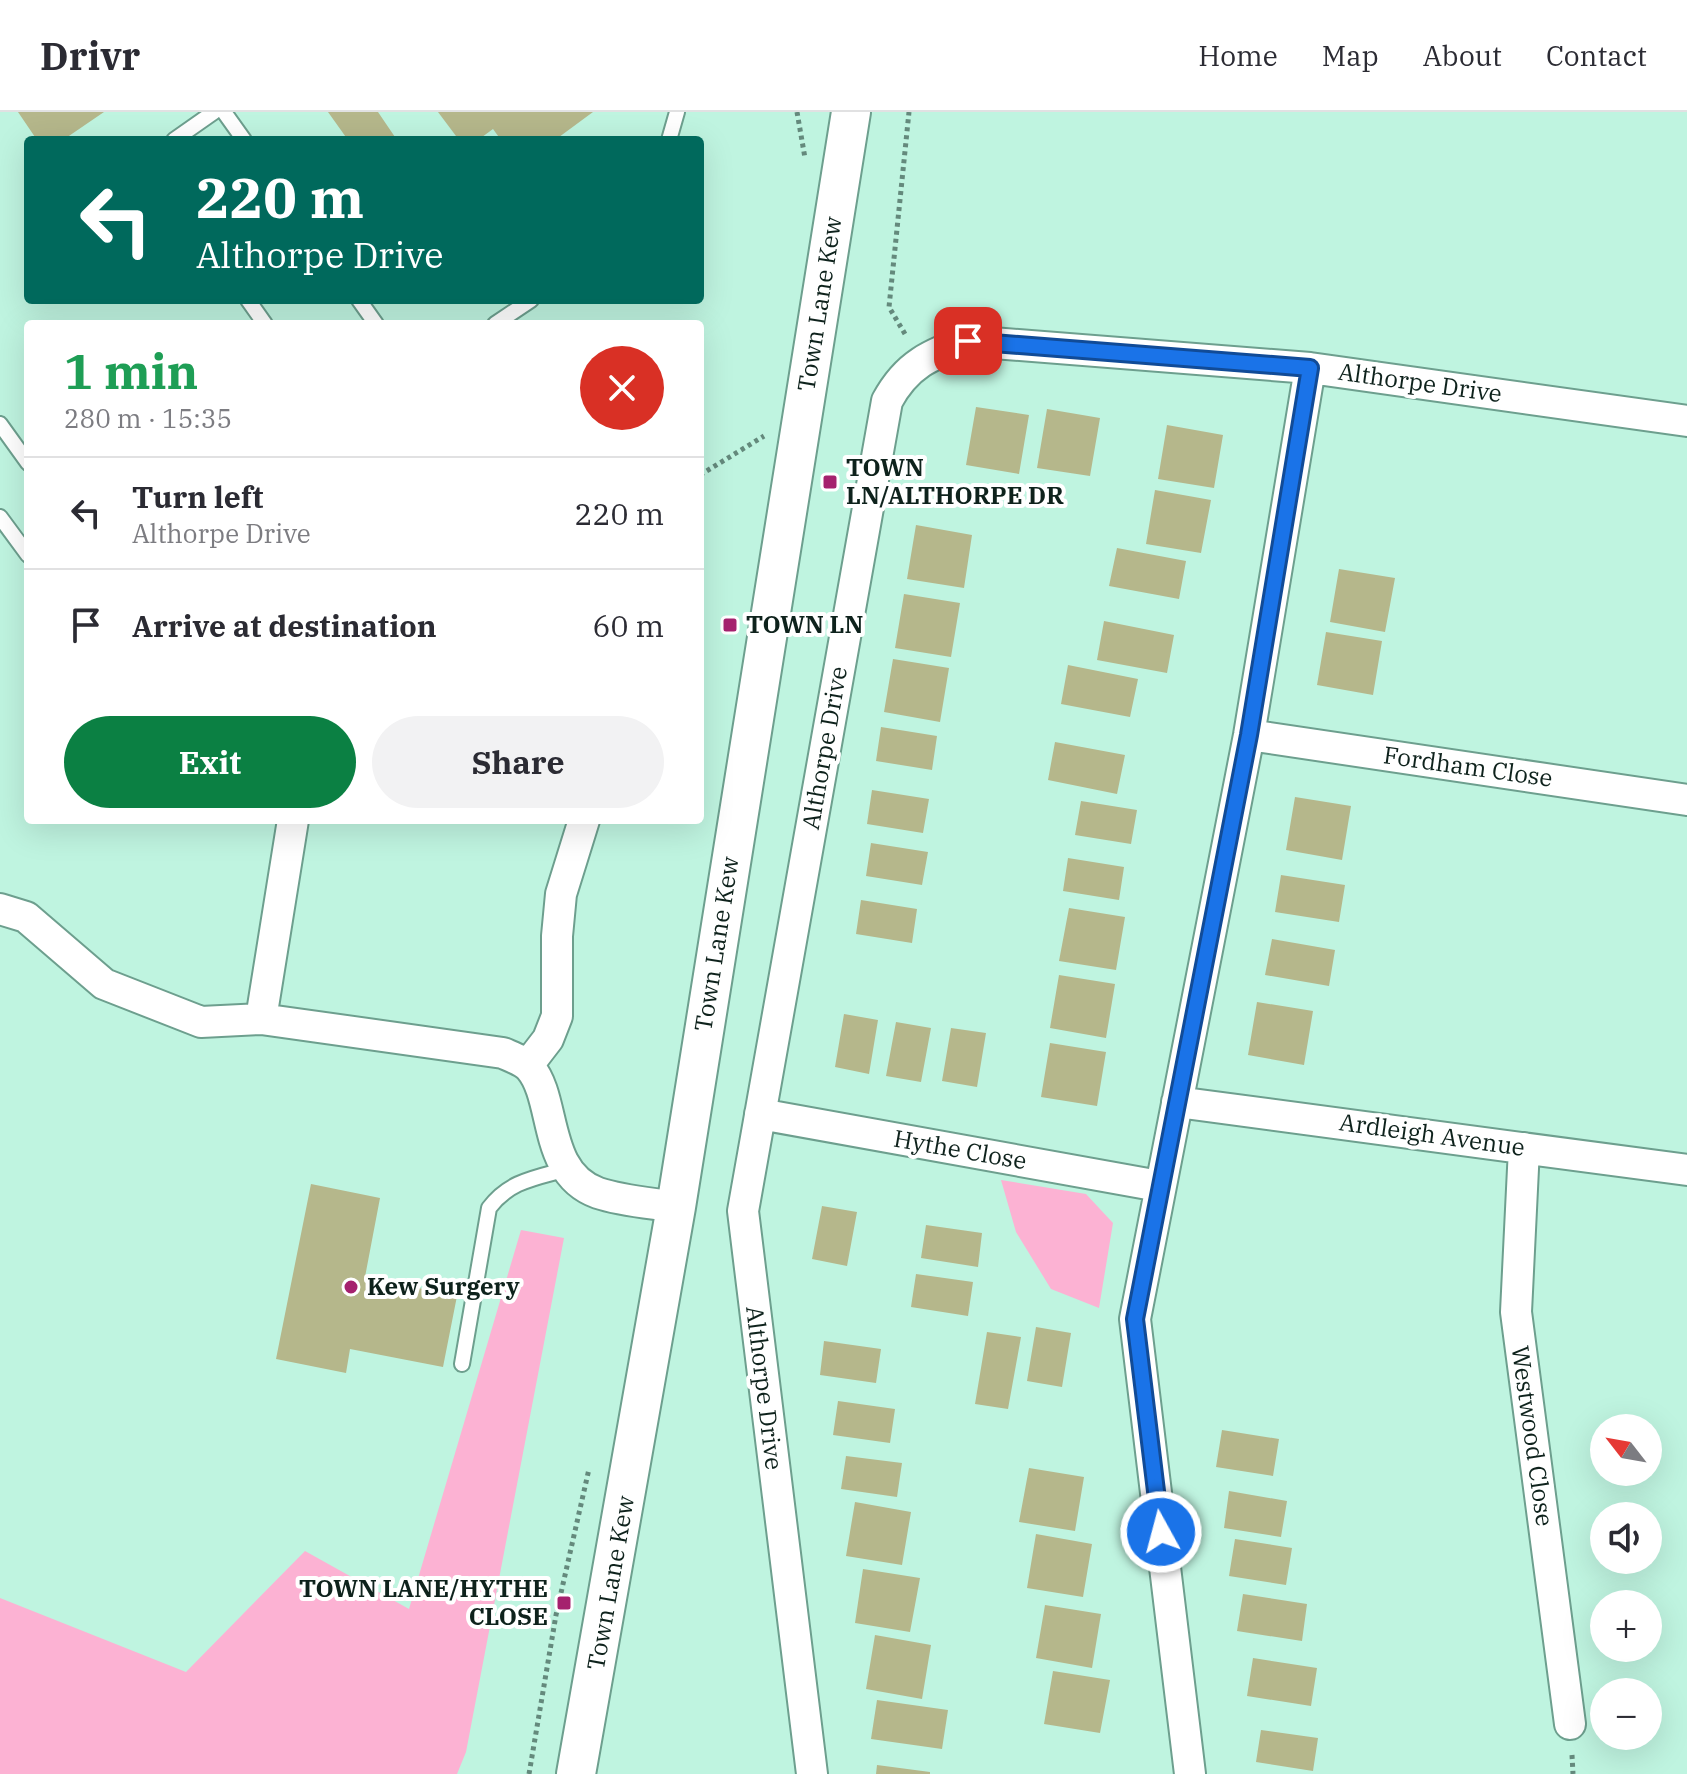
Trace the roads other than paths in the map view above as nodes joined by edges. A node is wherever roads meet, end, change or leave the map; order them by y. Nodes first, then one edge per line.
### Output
1 (214, 112) edge
2 (224, 112) edge
3 (677, 112) edge
4 (851, 112) edge
5 (180, 136) edge
6 (241, 136) edge
7 (670, 136) edge
8 (525, 304) edge
9 (501, 320) edge
10 (1310, 368) junction
11 (1687, 421) edge
12 (0, 424) edge
13 (24, 457) edge
14 (0, 517) edge
15 (24, 550) edge
16 (1249, 735) junction
17 (1687, 800) edge
18 (292, 824) edge
19 (583, 824) edge
20 (0, 909) edge
21 (261, 1019) junction
22 (528, 1065) junction
23 (1177, 1102) junction
24 (760, 1114) junction
25 (1524, 1148) junction
26 (567, 1169) junction
27 (1687, 1170) edge
28 (1159, 1186) junction
29 (676, 1207) junction
30 (462, 1364) dead end
31 (1570, 1724) dead end
32 (576, 1774) edge
33 (812, 1774) edge
34 (1190, 1774) edge

1 - 5 lane
2 - 6 lane
3 - 7 lane
4 - 29 street, Town Lane Kew
8 - 9 lane
10 - 11 street, Althorpe Drive
10 - 16 street
10 - 24 street, Althorpe Drive
12 - 13 lane
14 - 15 lane
16 - 17 street, Fordham Close
16 - 23 street
18 - 21 street
19 - 22 street
20 - 21 street
21 - 22 street
22 - 26 street
23 - 25 street, Ardleigh Avenue
23 - 28 street
24 - 28 street, Hythe Close
24 - 33 street, Althorpe Drive
25 - 27 street, Ardleigh Avenue
25 - 31 street, Westwood Close
26 - 29 street
26 - 30 lane
28 - 34 street
29 - 32 street, Town Lane Kew

